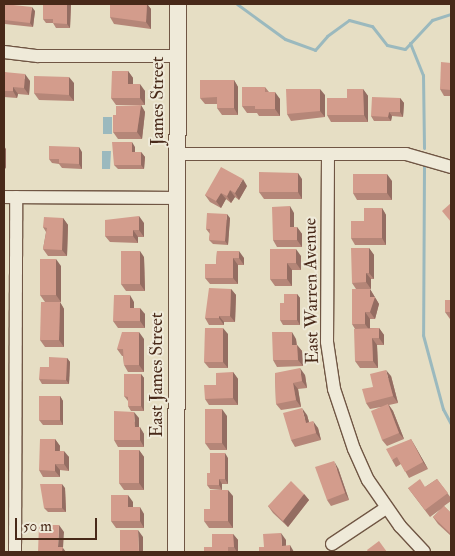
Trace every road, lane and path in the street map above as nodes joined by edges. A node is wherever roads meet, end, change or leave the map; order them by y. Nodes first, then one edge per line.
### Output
1 (178, 4) edge
2 (4, 52) edge
3 (178, 56) junction
4 (178, 154) junction
5 (328, 154) junction
6 (451, 167) edge
7 (10, 198) edge
8 (178, 198) junction
9 (386, 508) junction
10 (332, 544) dead end
11 (15, 552) edge
12 (176, 552) edge
13 (424, 552) edge

1 - 3 street, James Street
2 - 3 street
3 - 4 street, James Street
4 - 5 street
4 - 8 street, James Street
5 - 6 street
5 - 9 street, East Warren Avenue
7 - 8 street
7 - 11 street
8 - 12 street, East James Street
9 - 10 street
9 - 13 street, East Warren Avenue

